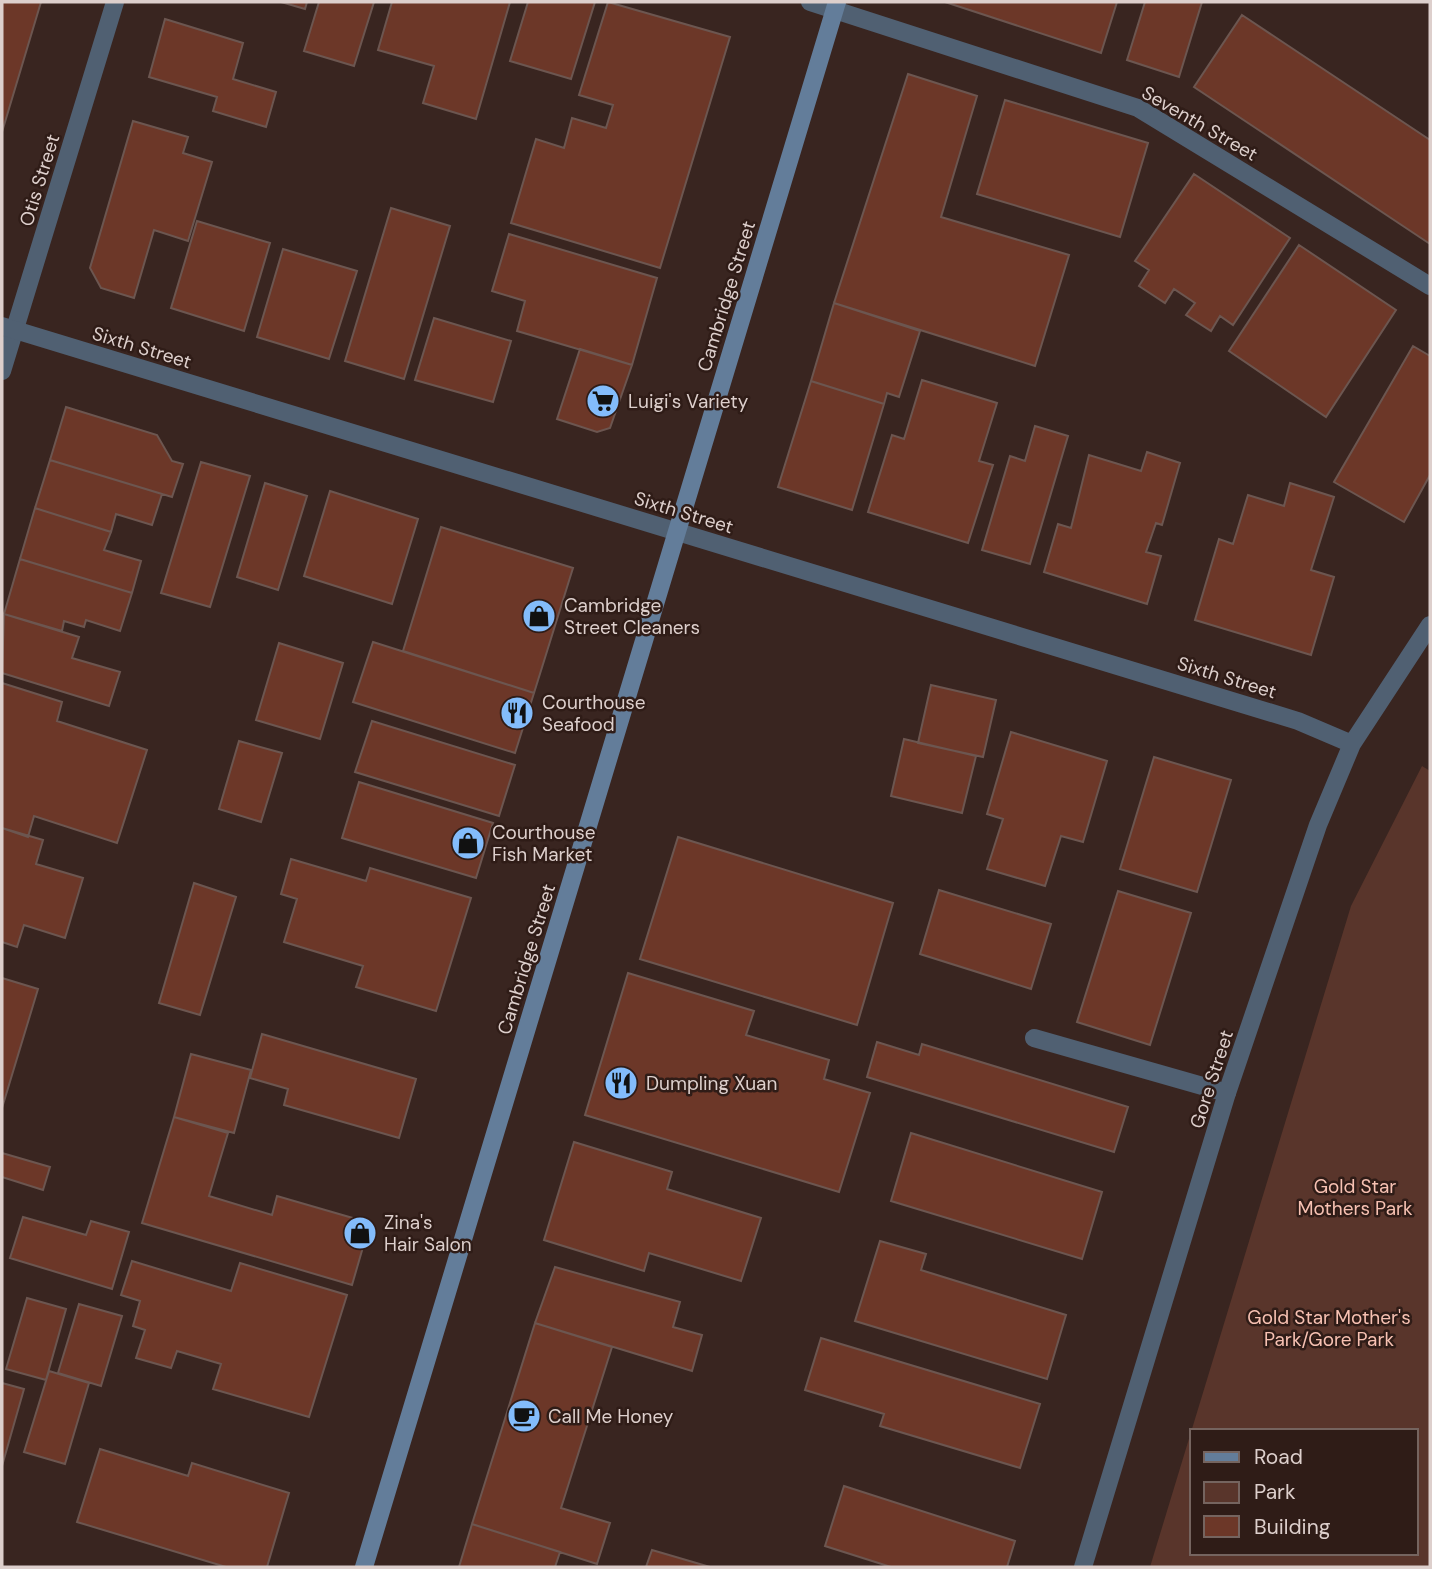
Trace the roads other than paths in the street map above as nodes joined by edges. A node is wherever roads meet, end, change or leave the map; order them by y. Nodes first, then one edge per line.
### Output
1 (115, 2) edge
2 (810, 2) edge
3 (836, 6) edge
4 (1430, 286) edge
5 (8, 328) edge
6 (2, 371) edge
7 (677, 532) junction
8 (1430, 625) edge
9 (1352, 744) junction
10 (1034, 1038) dead end
11 (1227, 1093) junction
12 (364, 1567) edge
13 (1083, 1567) edge

1 - 5 street, Otis Street
2 - 3 street, Seventh Street
3 - 4 street, Seventh Street
3 - 7 main road, Cambridge Street
5 - 6 street, Otis Street
5 - 7 street, Sixth Street
7 - 9 street, Sixth Street
7 - 12 main road, Cambridge Street
8 - 9 street, Gore Street
9 - 11 street, Gore Street
10 - 11 street
11 - 13 street, Gore Street

